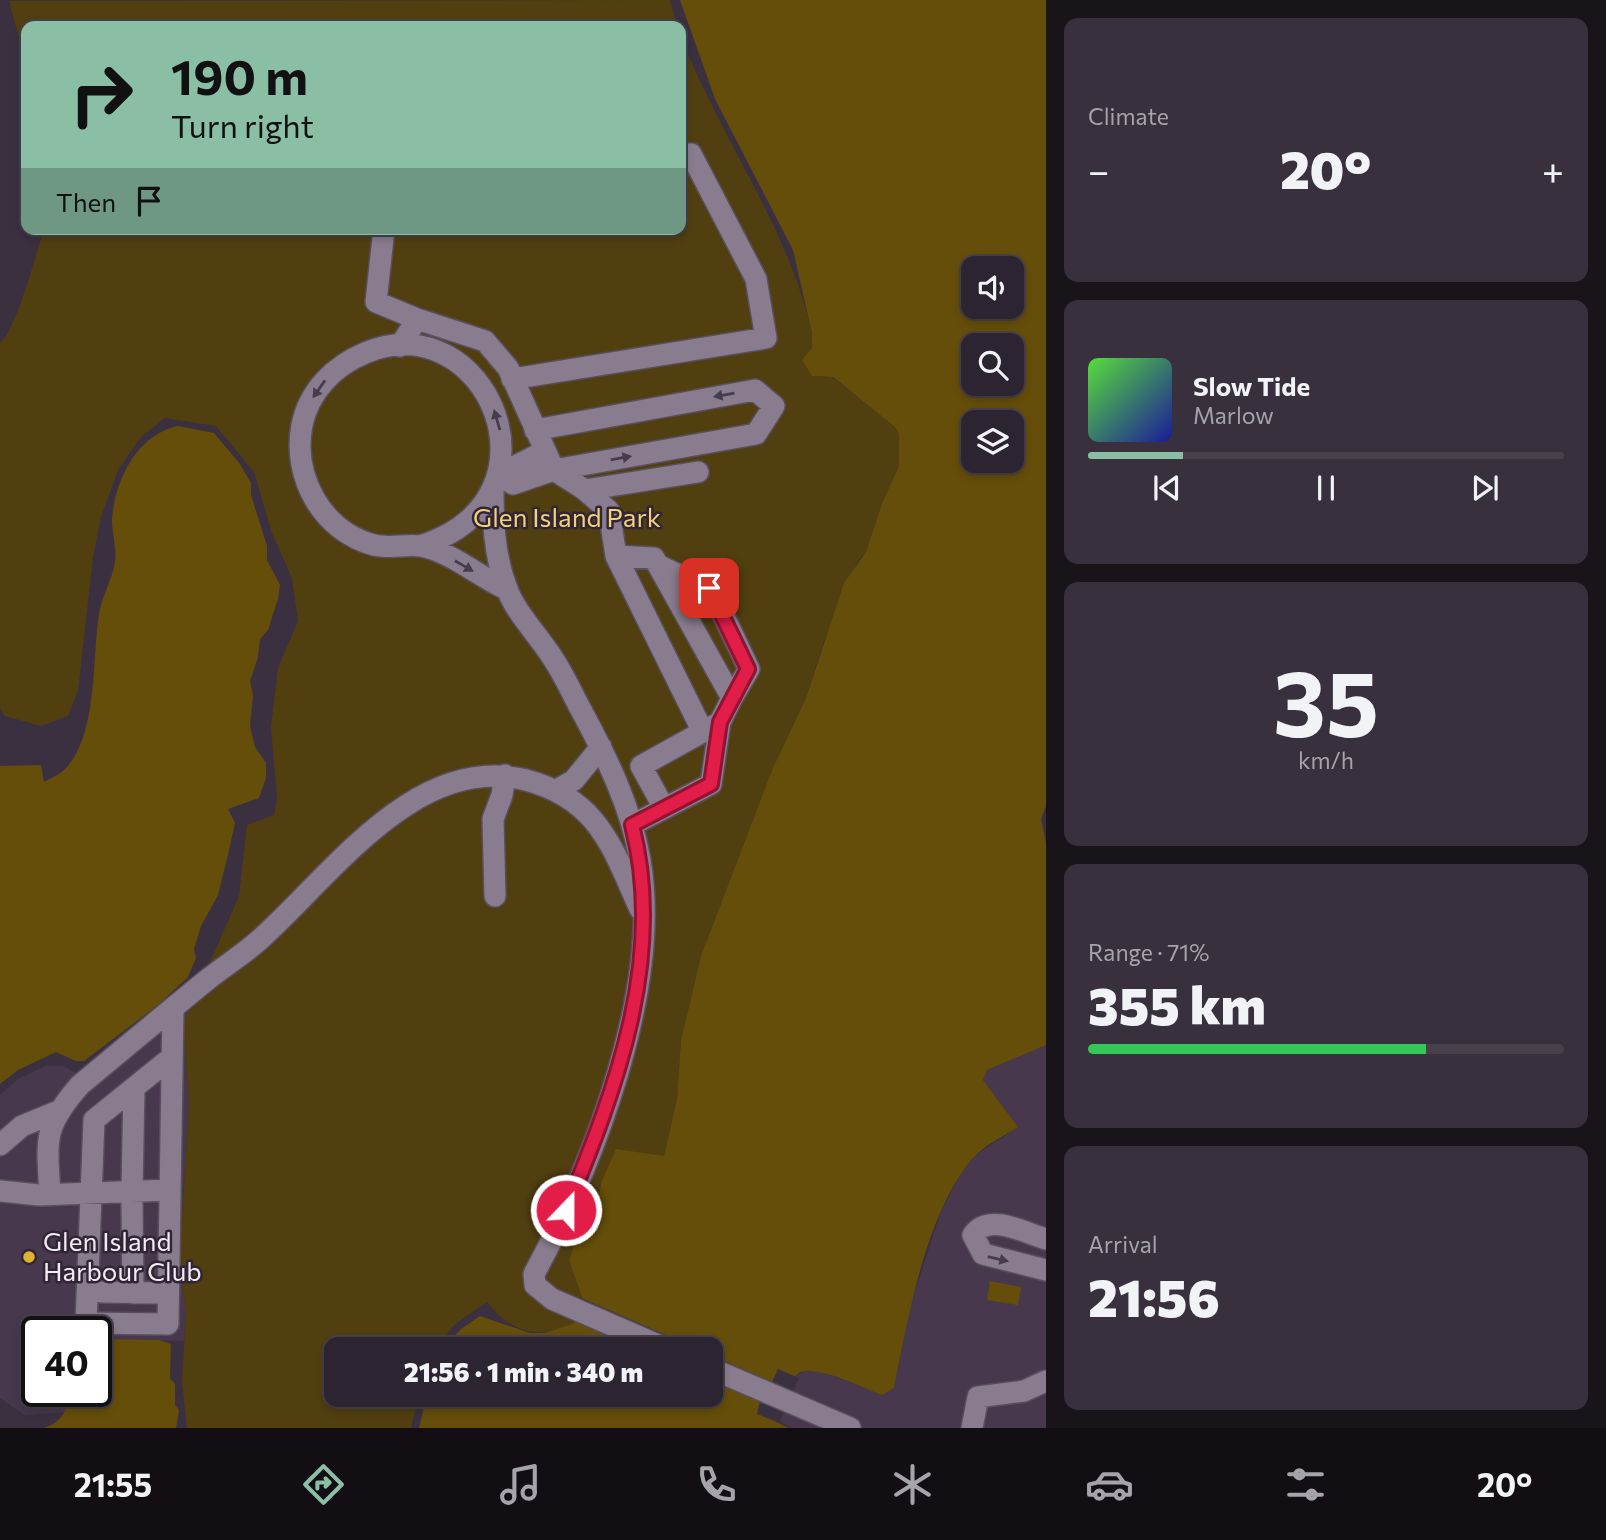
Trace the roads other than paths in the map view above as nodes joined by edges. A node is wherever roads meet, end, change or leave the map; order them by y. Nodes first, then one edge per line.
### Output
1 (686, 154) edge
2 (383, 235) edge
3 (416, 319) junction
4 (400, 346) junction
5 (512, 379) junction
6 (535, 430) junction
7 (549, 461) junction
8 (698, 472) dead end
9 (501, 482) junction
10 (585, 490) junction
11 (421, 546) junction
12 (616, 555) junction
13 (658, 565) junction
14 (506, 589) junction
15 (732, 698) junction
16 (712, 727) junction
17 (601, 747) junction
18 (510, 783) junction
19 (555, 791) junction
20 (664, 808) junction
21 (632, 825) junction
22 (495, 896) dead end
23 (644, 917) junction
24 (173, 1008) junction
25 (172, 1057) junction
26 (134, 1088) junction
27 (56, 1112) junction
28 (7, 1139) edge
29 (48, 1149) junction
30 (170, 1190) junction
31 (0, 1191) edge
32 (91, 1192) junction
33 (50, 1195) junction
34 (132, 1197) junction
35 (1046, 1239) edge
36 (1046, 1270) edge
37 (102, 1292) dead end
38 (133, 1293) junction
39 (168, 1293) junction
40 (639, 1337) edge
41 (723, 1374) edge
42 (1046, 1381) edge
43 (850, 1428) edge
44 (972, 1428) edge

1 - 5 street
2 - 3 street
3 - 4 street
3 - 5 street
9 -> 4 street
4 -> 11 street
5 - 6 street
6 - 7 street
7 -> 6 street
7 - 9 street
7 - 10 street
8 - 10 street
9 - 11 street
9 - 14 street
10 - 12 street
11 -> 14 street
12 - 13 street
12 - 16 street
13 - 15 street
13 - 15 street
14 - 17 street
15 - 16 street
16 - 20 street
16 - 20 street
17 - 19 street
17 - 21 street
18 - 19 street
18 - 22 street
18 - 24 street
19 - 23 street
20 - 21 street
21 - 23 street
23 - 40 street
24 - 25 street
24 - 27 street
25 - 26 street
25 - 30 street
26 - 32 street
26 - 34 street
27 - 28 street
27 - 29 street
28 - 29 street
29 - 33 street
30 - 34 street
30 - 39 street
31 - 33 street
32 - 33 street
32 - 34 street
32 - 39 street
34 - 38 street
35 -> 36 street
37 - 38 street
38 - 39 street
41 - 43 street
42 - 44 street

